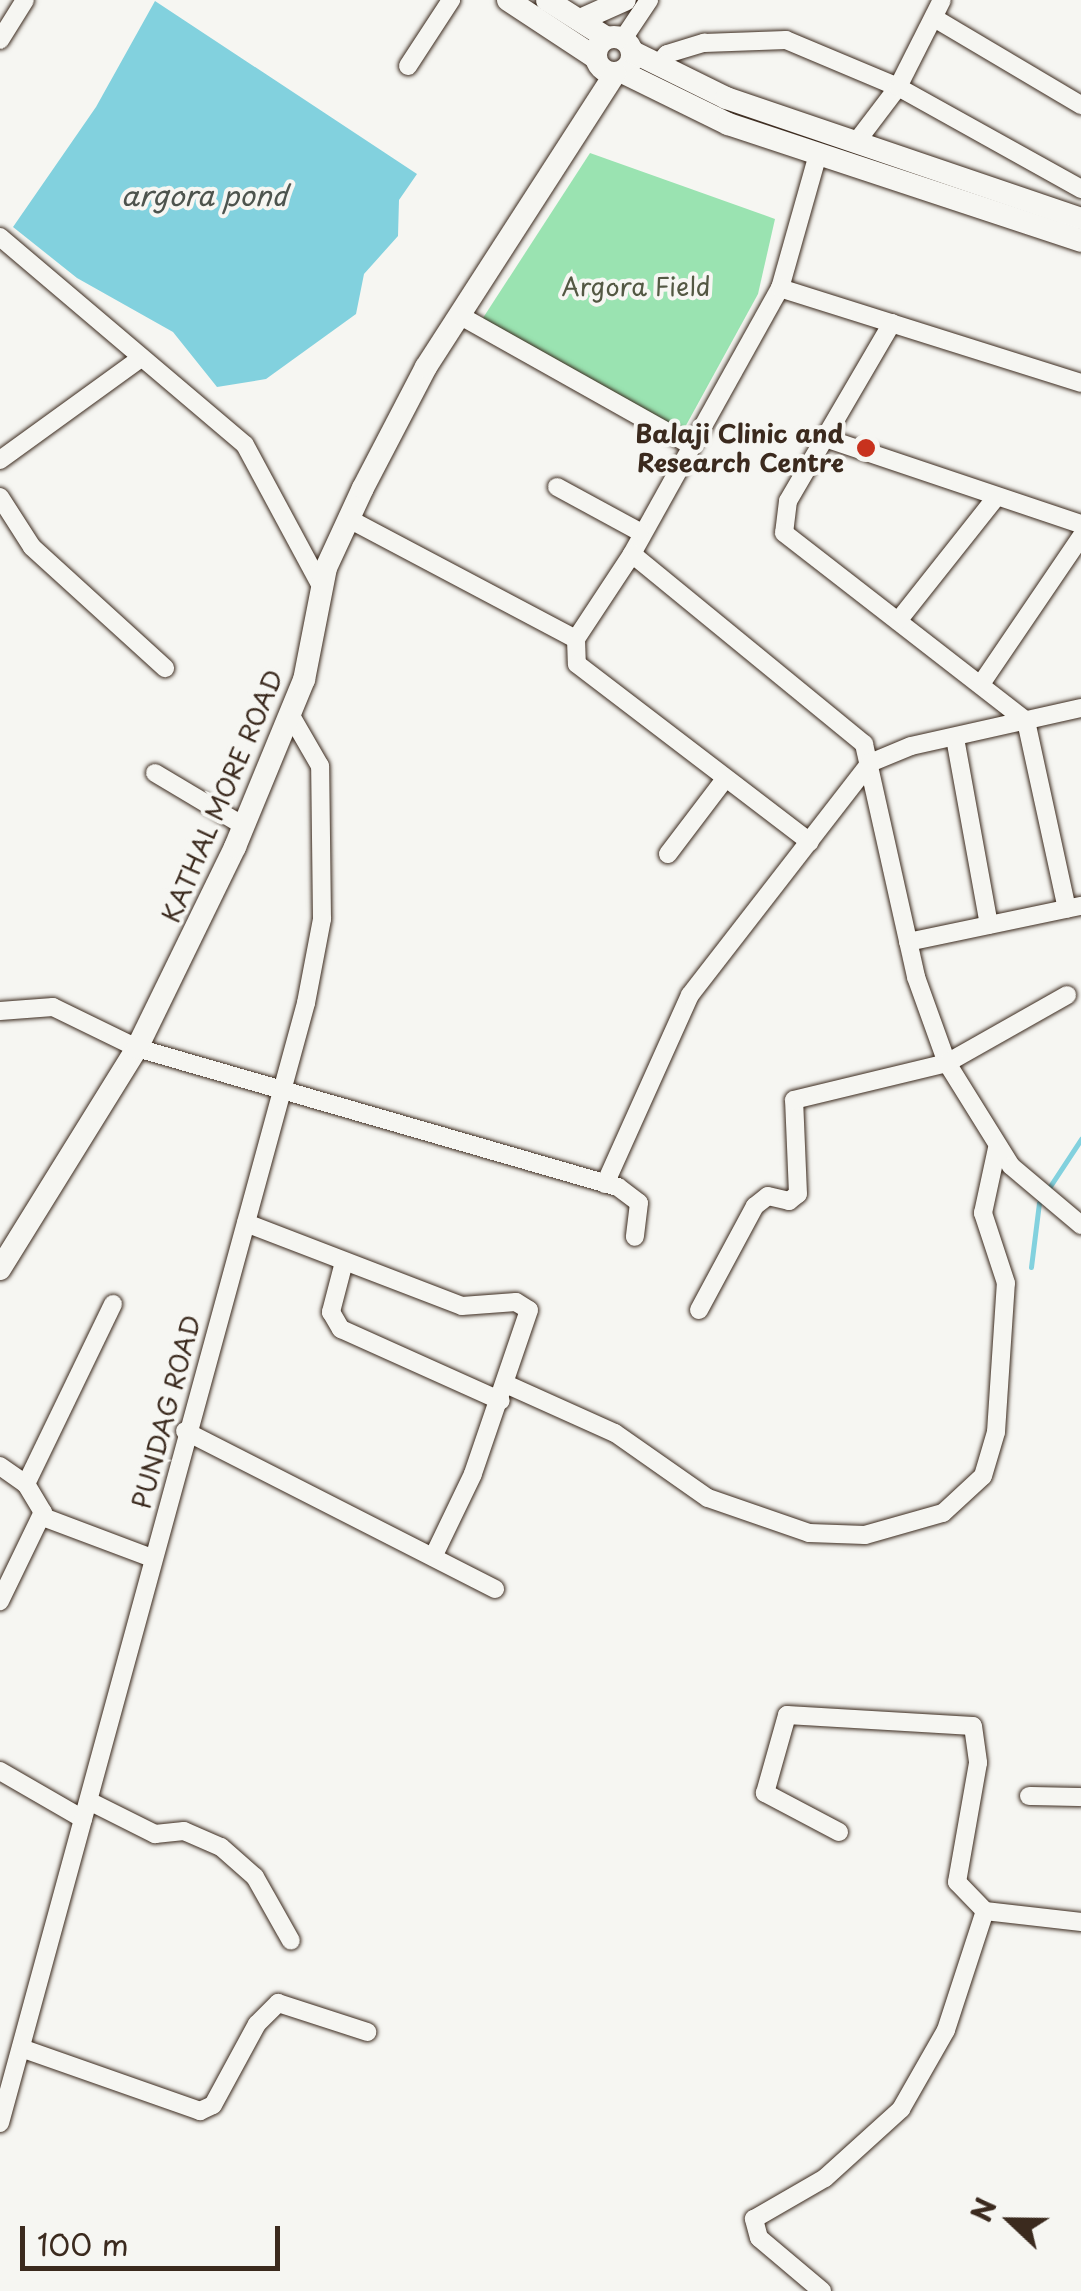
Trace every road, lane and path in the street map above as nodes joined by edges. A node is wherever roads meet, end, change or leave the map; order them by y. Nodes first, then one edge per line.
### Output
1 (24, 0) edge
2 (451, 0) edge
3 (508, 0) edge
4 (547, 0) edge
5 (628, 0) edge
6 (649, 0) edge
7 (942, 0) edge
8 (936, 19) junction
9 (580, 20) junction
10 (0, 40) edge
11 (615, 53) junction
12 (408, 66) dead end
13 (658, 66) junction
14 (898, 87) junction
15 (1081, 106) edge
16 (857, 141) junction
17 (818, 154) junction
18 (1081, 189) edge
19 (1081, 219) edge
20 (0, 237) edge
21 (1081, 241) edge
22 (780, 288) junction
23 (460, 314) junction
24 (892, 323) junction
25 (141, 358) junction
26 (1080, 380) edge
27 (824, 438) junction
28 (691, 445) junction
29 (0, 460) edge
30 (558, 487) dead end
31 (997, 496) junction
32 (0, 497) edge
33 (348, 518) junction
34 (1081, 524) edge
35 (640, 532) junction
36 (1081, 538) edge
37 (632, 554) junction
38 (322, 588) junction
39 (898, 621) junction
40 (576, 639) junction
41 (165, 668) dead end
42 (981, 684) junction
43 (1081, 708) edge
44 (290, 714) junction
45 (1026, 721) junction
46 (955, 738) junction
47 (870, 764) junction
48 (155, 773) dead end
49 (725, 779) junction
50 (244, 826) junction
51 (810, 842) junction
52 (668, 854) dead end
53 (1074, 907) edge
54 (989, 925) junction
55 (908, 942) junction
56 (1067, 994) dead end
57 (0, 1011) edge
58 (137, 1048) junction
59 (947, 1062) junction
60 (286, 1088) junction
61 (997, 1148) junction
62 (605, 1184) junction
63 (1077, 1219) edge
64 (246, 1223) junction
65 (635, 1238) dead end
66 (344, 1262) junction
67 (0, 1269) edge
68 (113, 1304) dead end
69 (699, 1310) dead end
70 (504, 1393) junction
71 (185, 1431) junction
72 (0, 1466) edge
73 (26, 1484) junction
74 (43, 1517) junction
75 (152, 1558) junction
76 (433, 1558) junction
77 (495, 1589) dead end
78 (0, 1601) edge
79 (0, 1771) edge
80 (1029, 1796) dead end
81 (1081, 1796) edge
82 (86, 1810) junction
83 (839, 1832) dead end
84 (984, 1911) junction
85 (1081, 1922) edge
86 (292, 1941) dead end
87 (367, 2032) dead end
88 (20, 2048) junction
89 (0, 2123) edge
90 (822, 2291) edge

1 - 10 street
2 - 12 street
3 - 11 main road
4 - 9 main road
5 - 9 main road
5 - 11 street
6 - 11 street
7 - 8 street
8 - 14 street
8 - 15 street
9 - 11 main road
11 - 13 main road
11 - 17 main road
11 - 23 main road, KATHAL MORE ROAD
13 - 14 street
13 - 16 main road
14 - 16 street
14 - 18 street
16 - 19 main road
17 - 21 main road
17 - 22 street
20 - 25 street
22 - 24 street
22 - 28 street
23 - 28 street
23 - 33 main road, KATHAL MORE ROAD
24 - 26 street
24 - 27 street
25 - 29 street
25 - 38 street
27 - 31 street
27 - 39 street
28 - 35 street
30 - 35 street
31 - 34 street
31 - 39 street
32 - 41 street
33 - 38 main road, KATHAL MORE ROAD
33 - 40 street
35 - 37 street
36 - 42 street
37 - 40 street
37 - 47 street
38 - 44 main road, KATHAL MORE ROAD
39 - 42 street
40 - 49 street
42 - 45 street
43 - 45 street
44 - 50 main road, KATHAL MORE ROAD
44 - 60 street, PUNDAG ROAD
45 - 46 street
45 - 53 street
46 - 47 street
46 - 54 street
47 - 51 street
47 - 55 street
48 - 50 street
49 - 51 street
49 - 52 street
50 - 58 main road, KATHAL MORE ROAD
51 - 62 street
53 - 54 street
54 - 55 street
55 - 59 street
56 - 59 street
57 - 58 street
58 - 60 street
58 - 67 main road, KATHAL MORE ROAD
59 - 61 street
59 - 69 street
60 - 62 street
60 - 64 street, PUNDAG ROAD
61 - 63 street
61 - 70 street
62 - 65 street
64 - 66 street
64 - 71 street, PUNDAG ROAD
66 - 70 street
66 - 70 street
68 - 73 street
70 - 76 street
71 - 75 street, PUNDAG ROAD
71 - 76 street
72 - 73 street
73 - 74 street
74 - 75 street
74 - 78 street
75 - 82 street, PUNDAG ROAD
76 - 77 street
79 - 82 street
80 - 81 street
82 - 86 street
82 - 88 street, PUNDAG ROAD
83 - 84 street
84 - 85 street
84 - 90 street
87 - 88 street
88 - 89 street, PUNDAG ROAD

